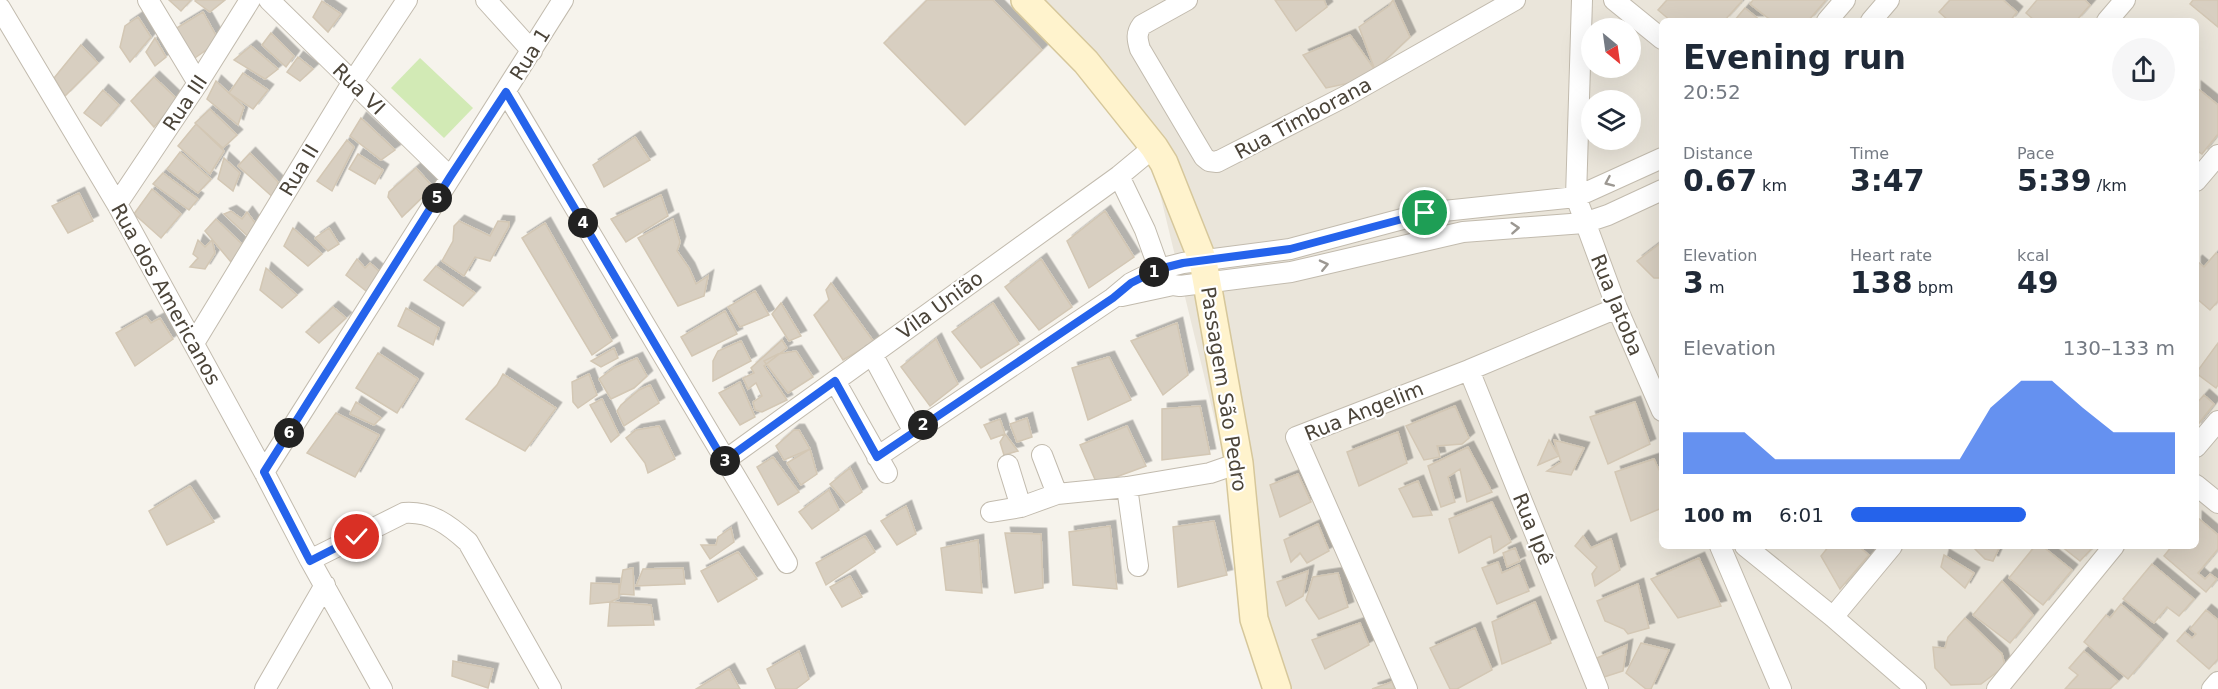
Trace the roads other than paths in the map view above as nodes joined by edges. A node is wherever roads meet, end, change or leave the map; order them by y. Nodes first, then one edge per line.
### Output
1 (148, 0) edge
2 (250, 0) edge
3 (269, 0) edge
4 (407, 0) edge
5 (486, 0) edge
6 (563, 0) edge
7 (1024, 0) edge
8 (1187, 0) edge
9 (1515, 0) edge
10 (1582, 0) edge
11 (1614, 0) edge
12 (1845, 0) edge
13 (1889, 0) edge
14 (2125, 0) edge
15 (0, 8) edge
16 (1830, 18) edge
17 (1874, 18) edge
18 (2110, 18) edge
19 (1659, 37) edge
20 (532, 51) junction
21 (198, 83) junction
22 (352, 83) junction
23 (506, 92) junction
24 (1154, 147) junction
25 (2218, 155) edge
26 (1659, 159) edge
27 (1119, 176) junction
28 (450, 177) junction
29 (2199, 177) edge
30 (1659, 191) edge
31 (1576, 196) junction
32 (117, 204) junction
33 (1584, 223) junction
34 (1290, 249) junction
35 (1159, 269) junction
36 (1205, 272) junction
37 (1292, 272) junction
38 (1113, 298) junction
39 (1617, 308) junction
40 (194, 343) junction
41 (872, 354) junction
42 (1469, 369) junction
43 (835, 381) junction
44 (1659, 404) edge
45 (2218, 421) edge
46 (914, 432) junction
47 (2199, 443) edge
48 (1042, 455) dead end
49 (724, 461) junction
50 (1239, 463) junction
51 (1008, 465) dead end
52 (264, 472) junction
53 (1128, 487) junction
54 (2199, 487) edge
55 (1057, 494) junction
56 (2218, 503) edge
57 (1021, 507) junction
58 (992, 512) dead end
59 (1721, 549) edge
60 (1749, 549) edge
61 (1890, 549) edge
62 (2112, 549) edge
63 (310, 561) junction
64 (787, 563) dead end
65 (1138, 566) dead end
66 (325, 585) junction
67 (1833, 617) junction
68 (2218, 682) edge
69 (265, 689) edge
70 (382, 689) edge
71 (551, 689) edge
72 (1277, 689) edge
73 (1407, 689) edge
74 (1598, 689) edge
75 (1781, 689) edge
76 (1916, 689) edge
77 (1997, 689) edge
78 (2212, 689) edge

1 - 21 street
2 - 21 street, Rua III
3 - 22 street, Rua VI
4 - 22 street, Rua II
5 - 20 street
6 - 20 street, Rua 1
7 - 24 street, Passagem São Pedro
8 - 9 street, Rua Timborana
10 - 31 street, Rua Jatoba
11 - 19 street
12 - 16 street
13 - 17 street
14 - 18 street
15 - 32 street, Rua dos Americanos
20 - 23 street, Rua 1
21 - 32 street, Rua III
22 - 28 street, Rua VI
22 - 40 street, Rua II
23 - 28 street, Rua 1
23 - 49 street
24 - 27 street, Vila União
24 - 36 street, Passagem São Pedro
25 - 29 street
26 -> 31 street
27 - 35 street
27 - 41 street, Vila União
28 - 52 street, Rua 1
30 - 33 street
31 - 33 street, Rua Jatoba
31 - 34 street
32 - 40 street, Rua dos Americanos
37 -> 33 street
33 - 39 street, Rua Jatoba
34 - 36 street
34 - 37 street
35 - 36 street
35 - 38 street
36 - 37 street
36 - 38 street
36 - 50 street, Passagem São Pedro
38 - 46 street
39 - 42 street, Rua Angelim
39 - 44 street, Rua Jatoba
40 - 52 street, Rua dos Americanos
41 - 43 street, Vila União
41 - 46 street
42 - 73 street, Rua Angelim
42 - 74 street, Rua Ipê
43 - 46 street
43 - 49 street, Vila União
45 - 47 street
48 - 55 street
49 - 64 street
50 - 53 street
50 - 72 street, Passagem São Pedro
51 - 57 street
52 - 63 street, Rua dos Americanos
53 - 55 street
53 - 65 street
54 - 56 street
55 - 57 street
57 - 58 street
59 - 75 street
60 - 67 street
61 - 67 street
62 - 77 street
63 - 66 street, Rua dos Americanos
63 - 71 street
66 - 69 street
66 - 70 street, Rua dos Americanos
67 - 76 street
68 - 78 street

